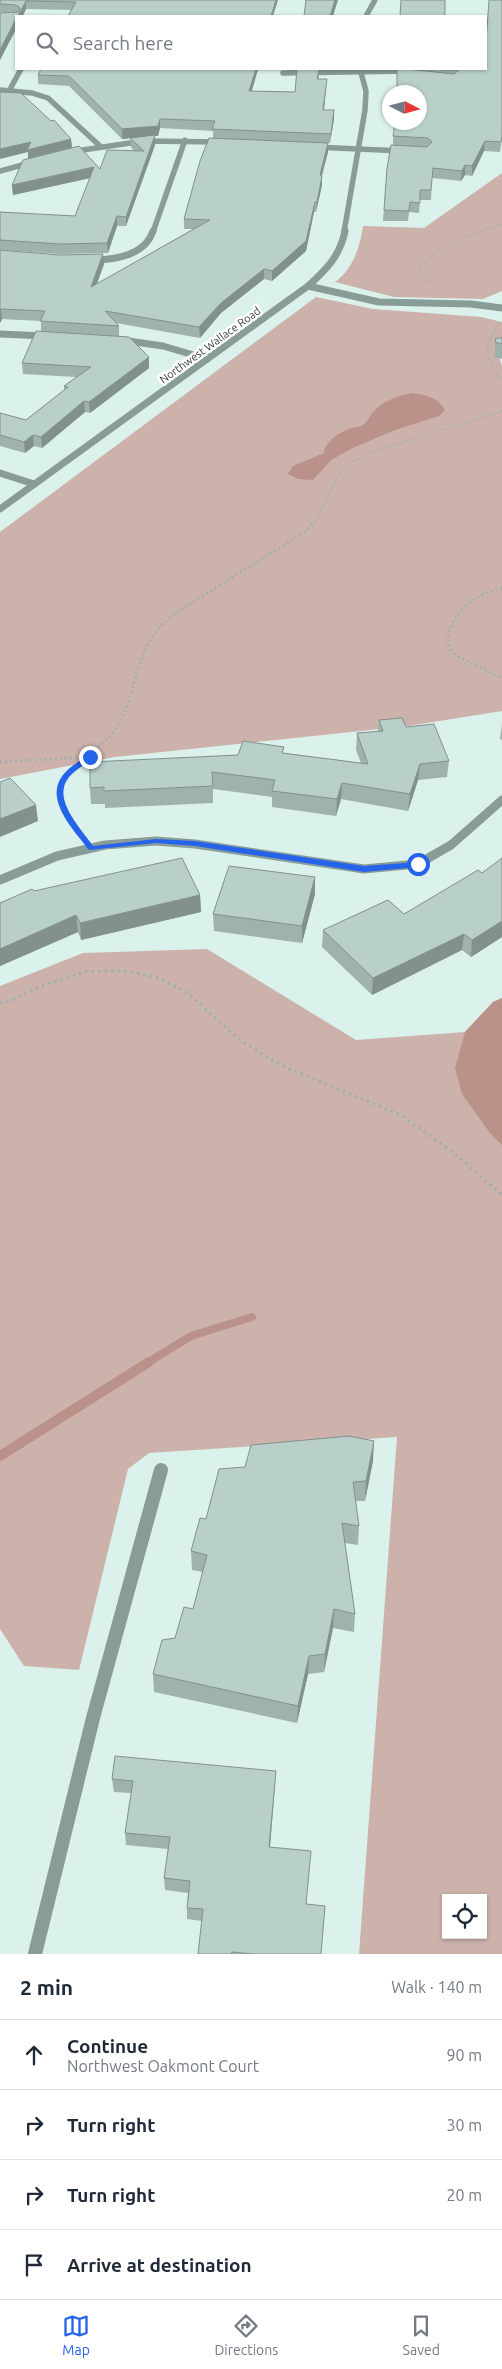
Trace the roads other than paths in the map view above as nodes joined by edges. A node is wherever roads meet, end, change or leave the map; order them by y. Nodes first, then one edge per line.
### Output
1 (375, 0) edge
2 (367, 15) edge
3 (20, 70) edge
4 (360, 70) edge
5 (415, 71) edge
6 (283, 72) dead end
7 (0, 90) edge
8 (9, 91) junction
9 (185, 140) junction
10 (224, 142) edge
11 (100, 146) junction
12 (310, 146) edge
13 (358, 149) junction
14 (407, 151) edge
15 (62, 154) edge
16 (44, 159) edge
17 (0, 171) edge
18 (87, 260) edge
19 (308, 286) junction
20 (502, 308) edge
21 (0, 334) edge
22 (58, 337) edge
23 (117, 340) edge
24 (207, 359) junction
25 (0, 473) edge
26 (34, 484) junction
27 (0, 509) edge
28 (502, 800) edge
29 (0, 880) edge
30 (161, 1470) dead end
31 (35, 1954) edge

1 - 2 street
3 - 8 street
4 - 5 street
4 - 6 street
4 - 13 street, Northwest Wallace Road
7 - 8 street
8 - 11 street
9 - 10 street
9 - 11 street
9 - 18 street
11 - 15 street
12 - 13 street
13 - 14 street
13 - 19 street, Northwest Wallace Road
16 - 17 street
19 - 20 street
19 - 24 street, Northwest Wallace Road
21 - 22 street
23 - 24 street
24 - 26 street, Northwest Wallace Road
25 - 26 street
26 - 27 street, Northwest Wallace Road
28 - 29 street
30 - 31 street

